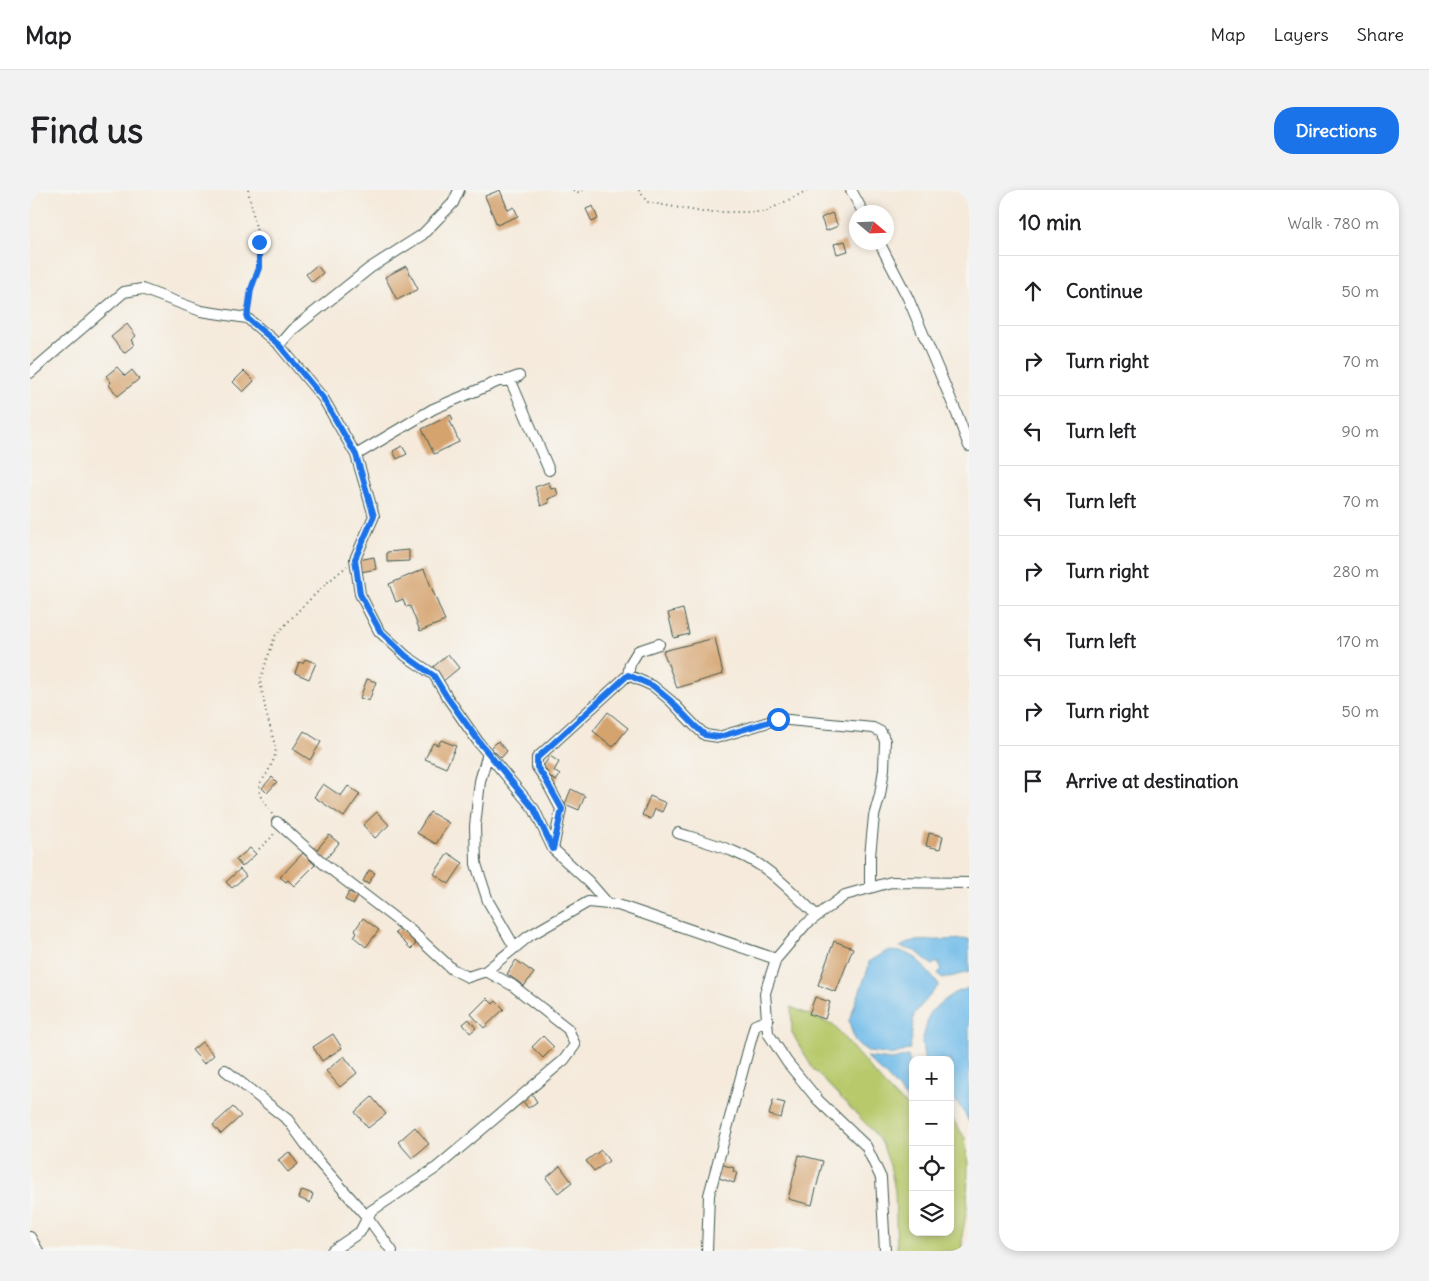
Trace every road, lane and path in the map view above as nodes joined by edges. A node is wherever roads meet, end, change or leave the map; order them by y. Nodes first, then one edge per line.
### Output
1 (248, 190) edge
2 (459, 190) edge
3 (573, 190) edge
4 (584, 190) edge
5 (639, 190) edge
6 (808, 190) edge
7 (851, 190) edge
8 (859, 205) edge
9 (883, 250) edge
10 (247, 318) junction
11 (279, 345) junction
12 (30, 373) edge
13 (969, 446) edge
14 (356, 455) junction
15 (550, 470) dead end
16 (355, 559) junction
17 (659, 644) dead end
18 (628, 675) junction
19 (488, 753) junction
20 (277, 822) junction
21 (678, 833) dead end
22 (259, 849) dead end
23 (553, 849) junction
24 (969, 883) edge
25 (870, 888) junction
26 (608, 904) junction
27 (818, 916) junction
28 (514, 948) junction
29 (776, 959) junction
30 (486, 971) junction
31 (768, 1020) junction
32 (225, 1070) dead end
33 (368, 1218) junction
34 (30, 1237) edge
35 (38, 1251) edge
36 (332, 1251) edge
37 (392, 1251) edge
38 (708, 1251) edge
39 (885, 1251) edge

1 - 10 path
2 - 11 street
3 - 4 path
5 - 6 path
7 - 8 street
9 - 13 street
10 - 11 street
10 - 12 street
11 - 14 street
14 - 15 street
14 - 16 street
16 - 19 street
16 - 20 path
17 - 18 street
18 - 23 street
18 - 25 street
19 - 23 street
19 - 28 street
20 - 22 path
20 - 30 street
21 - 27 street
23 - 26 street
24 - 25 street
25 - 27 street
26 - 28 street
26 - 29 street
27 - 29 street
28 - 30 street
29 - 31 street
30 - 33 street
31 - 38 street
31 - 39 street
32 - 33 street
33 - 36 street
33 - 37 street
34 - 35 street

